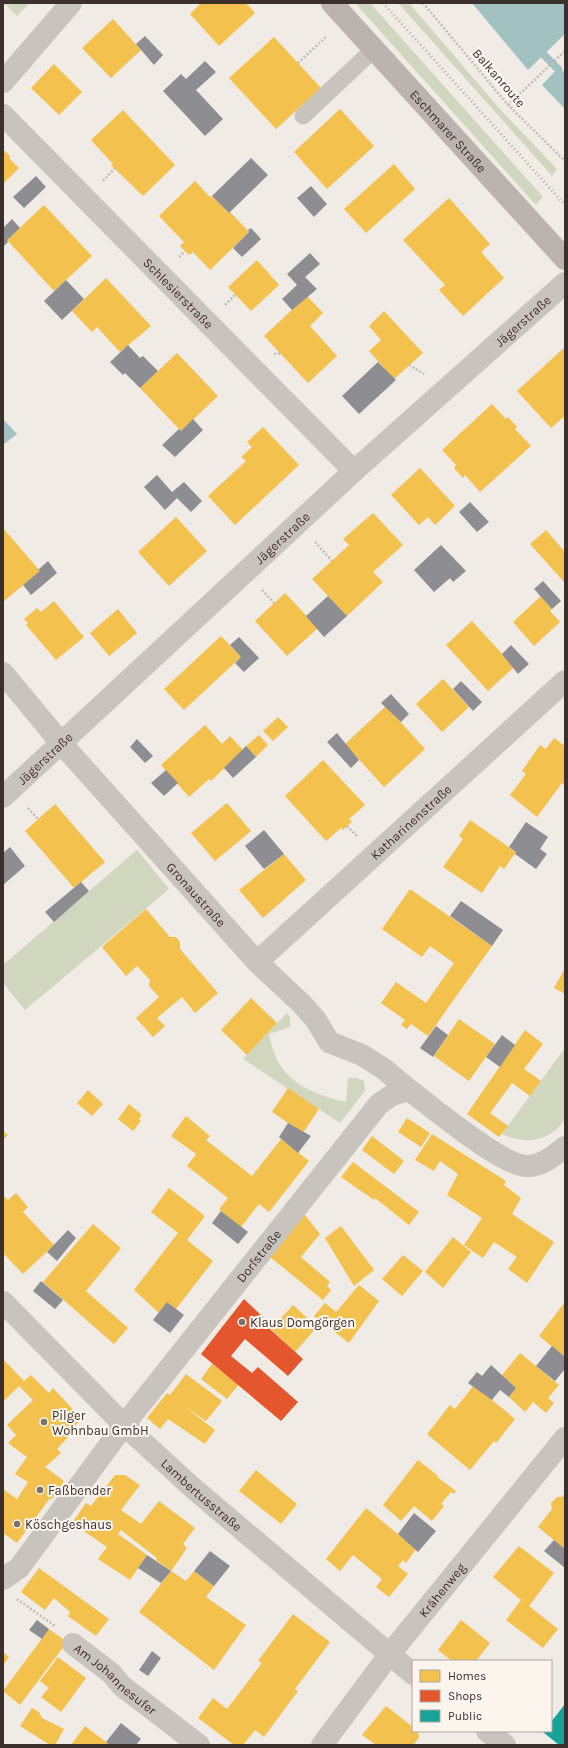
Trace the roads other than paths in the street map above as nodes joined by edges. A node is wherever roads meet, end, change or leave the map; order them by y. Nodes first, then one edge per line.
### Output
1 (71, 3) edge
2 (339, 11) edge
3 (373, 50) junction
4 (3, 82) edge
5 (3, 115) edge
6 (303, 116) dead end
7 (565, 259) edge
8 (565, 283) edge
9 (354, 471) junction
10 (3, 673) edge
11 (565, 681) edge
12 (61, 743) junction
13 (3, 797) edge
14 (257, 962) junction
15 (409, 1090) junction
16 (565, 1147) edge
17 (557, 1166) edge
18 (3, 1302) edge
19 (124, 1425) junction
20 (565, 1438) edge
21 (3, 1579) edge
22 (73, 1644) road end
23 (389, 1655) junction
24 (412, 1673) edge
25 (488, 1732) edge
26 (200, 1745) edge
27 (322, 1745) edge
28 (505, 1745) edge

1 - 4 street
2 - 3 street, Eschmarer Straße
3 - 6 lane
3 - 7 street, Eschmarer Straße
5 - 9 street, Schlesierstraße
8 - 9 street, Jägerstraße
9 - 12 street, Jägerstraße
10 - 12 street, Gronaustraße
11 - 14 street, Katharinenstraße
12 - 13 street, Jägerstraße
12 - 14 street, Gronaustraße
14 - 15 street, Gronaustraße
15 - 17 street
15 - 19 street, Dorfstraße
16 - 17 street
18 - 19 street, Lambertusstraße
19 - 21 street, Dorfstraße
19 - 23 street, Lambertusstraße
20 - 23 street, Krähenweg
22 - 26 street, Am Johannesufer
23 - 24 street, Lambertusstraße
23 - 27 street, Krähenweg
25 - 28 street

